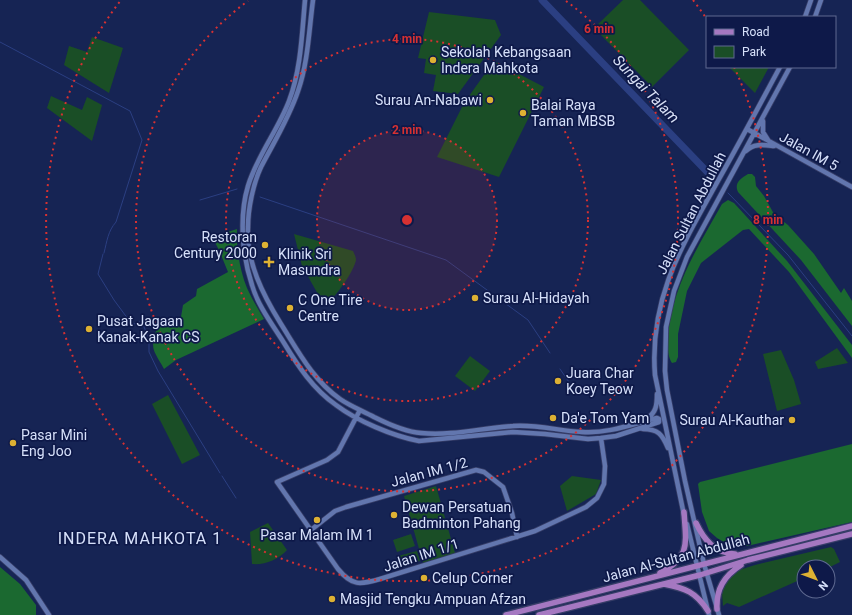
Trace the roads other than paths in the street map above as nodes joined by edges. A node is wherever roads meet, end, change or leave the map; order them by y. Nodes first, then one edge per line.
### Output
1 (305, 0) edge
2 (312, 0) edge
3 (811, 0) edge
4 (821, 0) edge
5 (805, 16) edge
6 (814, 16) edge
7 (779, 68) edge
8 (789, 68) edge
9 (764, 117) junction
10 (746, 129) junction
11 (755, 134) junction
12 (770, 142) junction
13 (776, 146) junction
14 (744, 153) junction
15 (725, 168) junction
16 (734, 172) junction
17 (852, 187) edge
18 (719, 199) junction
19 (706, 203) junction
20 (655, 375) junction
21 (360, 410) junction
22 (356, 417) junction
23 (640, 422) junction
24 (640, 428) junction
25 (602, 438) junction
26 (674, 467) junction
27 (684, 512) junction
28 (696, 523) junction
29 (852, 526) edge
30 (311, 530) junction
31 (852, 534) edge
32 (517, 537) junction
33 (746, 552) junction
34 (0, 557) edge
35 (748, 560) junction
36 (704, 564) junction
37 (697, 566) junction
38 (707, 573) junction
39 (700, 575) junction
40 (634, 581) junction
41 (661, 584) junction
42 (718, 612) edge
43 (708, 613) edge
44 (49, 615) edge
45 (506, 615) edge
46 (539, 615) edge

1 - 22 street
2 - 21 street
3 - 5 street
4 - 6 street
7 - 10 street, Jalan Sultan Abdullah
8 - 9 street, Jalan Sultan Abdullah
9 - 11 street, Jalan Sultan Abdullah
9 - 12 street
10 - 11 street, Jalan IM 5
10 - 15 street, Jalan Sultan Abdullah
11 - 12 street, Jalan IM 5
11 - 14 street, Jalan Sultan Abdullah
12 - 13 street, Jalan IM 5
13 - 14 street
13 - 17 street, Jalan IM 5
14 - 16 street, Jalan Sultan Abdullah
15 - 16 street
15 - 19 street, Jalan Sultan Abdullah
16 - 18 street, Jalan Sultan Abdullah
18 - 19 street
18 - 28 street, Jalan Sultan Abdullah
19 - 20 street, Jalan Sultan Abdullah
20 - 23 street
20 - 26 street, Jalan Sultan Abdullah
21 - 22 street
21 - 23 street
22 - 25 street
22 - 30 street, Jalan IM 1/1
23 - 24 street
24 - 25 street
24 - 26 street
25 - 32 street, Jalan IM 1/1
26 - 27 street, Jalan Sultan Abdullah
27 - 37 street, Jalan Sultan Abdullah
27 - 40 main road
28 - 33 main road
28 - 36 street, Jalan Sultan Abdullah
29 - 33 main road, Jalan Al-Sultan Abdullah
30 - 32 street, Jalan IM 1/1
30 - 32 street, Jalan IM 1/2
31 - 35 main road, Jalan Al-Sultan Abdullah
33 - 36 main road, Jalan Al-Sultan Abdullah
34 - 44 street
35 - 38 main road, Jalan Al-Sultan Abdullah
35 - 42 main road
36 - 37 main road, Jalan Al-Sultan Abdullah
36 - 38 street, Jalan Sultan Abdullah
37 - 39 street, Jalan Sultan Abdullah
37 - 40 main road, Jalan Al-Sultan Abdullah
38 - 39 main road, Jalan Al-Sultan Abdullah
38 - 42 street, Jalan Sultan Abdullah
39 - 41 main road, Jalan Al-Sultan Abdullah
39 - 43 street, Jalan Sultan Abdullah
40 - 45 main road, Jalan Al-Sultan Abdullah
41 - 43 main road
41 - 46 main road, Jalan Al-Sultan Abdullah

